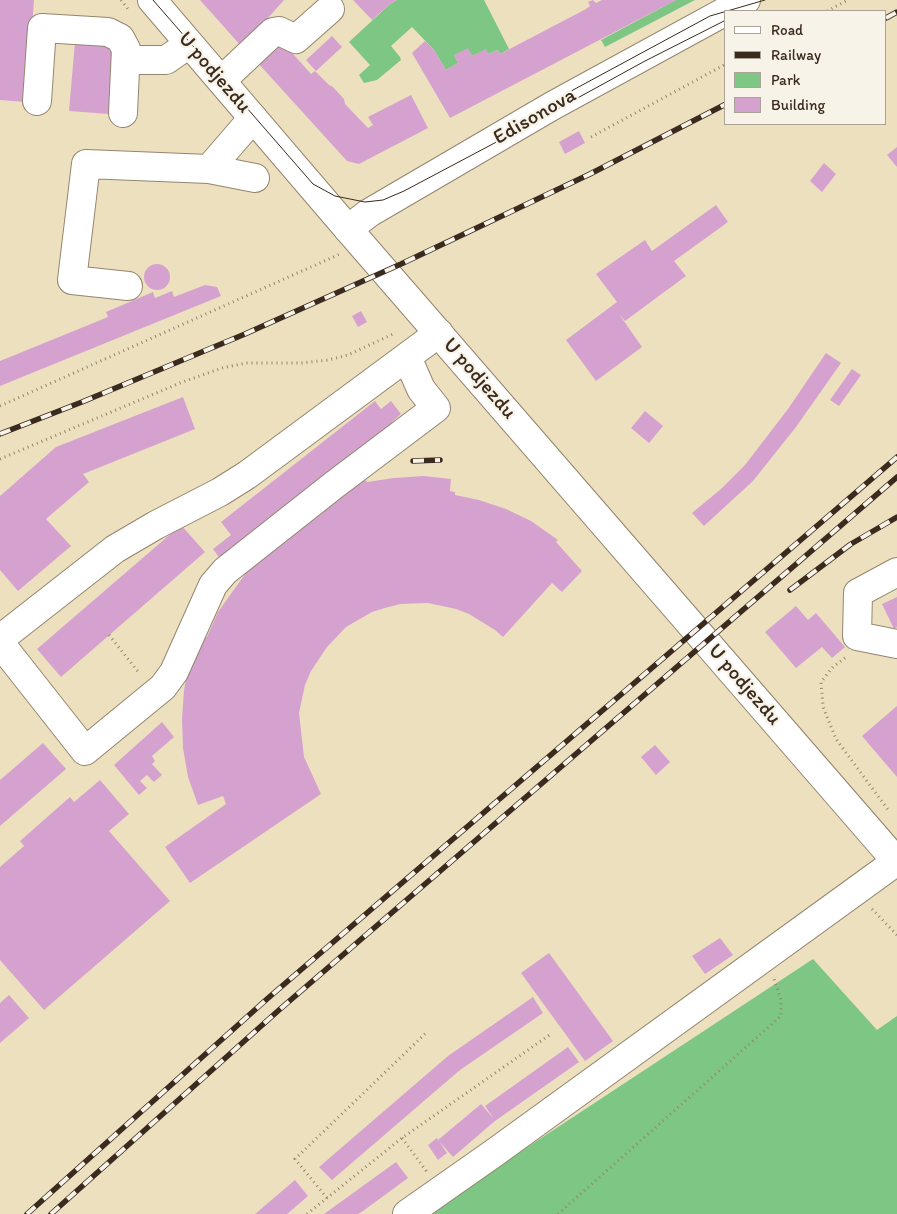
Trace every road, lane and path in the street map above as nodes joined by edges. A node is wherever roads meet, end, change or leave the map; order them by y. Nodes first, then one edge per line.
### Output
1 (746, 0) edge
2 (848, 0) edge
3 (159, 2) edge
4 (330, 9) dead end
5 (728, 10) edge
6 (829, 10) edge
7 (724, 12) edge
8 (189, 44) junction
9 (126, 60) junction
10 (724, 65) edge
11 (222, 80) junction
12 (37, 101) dead end
13 (123, 113) dead end
14 (253, 118) junction
15 (591, 137) dead end
16 (209, 169) junction
17 (255, 178) dead end
18 (346, 241) junction
19 (128, 286) dead end
20 (431, 324) junction
21 (407, 358) junction
22 (0, 406) edge
23 (0, 459) edge
24 (897, 572) edge
25 (109, 635) dead end
26 (857, 636) junction
27 (0, 641) edge
28 (897, 644) edge
29 (155, 693) junction
30 (892, 816) dead end
31 (897, 861) edge
32 (856, 892) junction
33 (897, 935) edge
34 (767, 954) junction
35 (428, 1031) dead end
36 (551, 1034) dead end
37 (402, 1138) junction
38 (441, 1190) junction
39 (327, 1198) junction
40 (307, 1214) edge
41 (406, 1214) edge
42 (558, 1214) edge

1 - 5 main road, Edisonova
2 - 6 path
3 - 8 main road, U podjezdu
4 - 11 main road
7 - 18 main road, Edisonova
8 - 9 main road
8 - 11 main road, U podjezdu
9 - 12 main road
9 - 13 main road
10 - 15 path
11 - 14 main road, U podjezdu
14 - 16 main road
14 - 18 main road, U podjezdu
16 - 17 main road
16 - 19 main road
18 - 20 main road, U podjezdu
18 - 22 path
20 - 21 main road
20 - 23 path
20 - 31 main road, U podjezdu
21 - 27 main road
21 - 29 main road
24 - 26 main road
25 - 29 path
26 - 28 main road
26 - 30 path
27 - 29 main road
31 - 32 main road
32 - 33 path
32 - 34 main road
34 - 38 main road
34 - 42 path
35 - 39 path
36 - 37 path
37 - 38 path
37 - 39 path
38 - 41 main road
39 - 40 path

